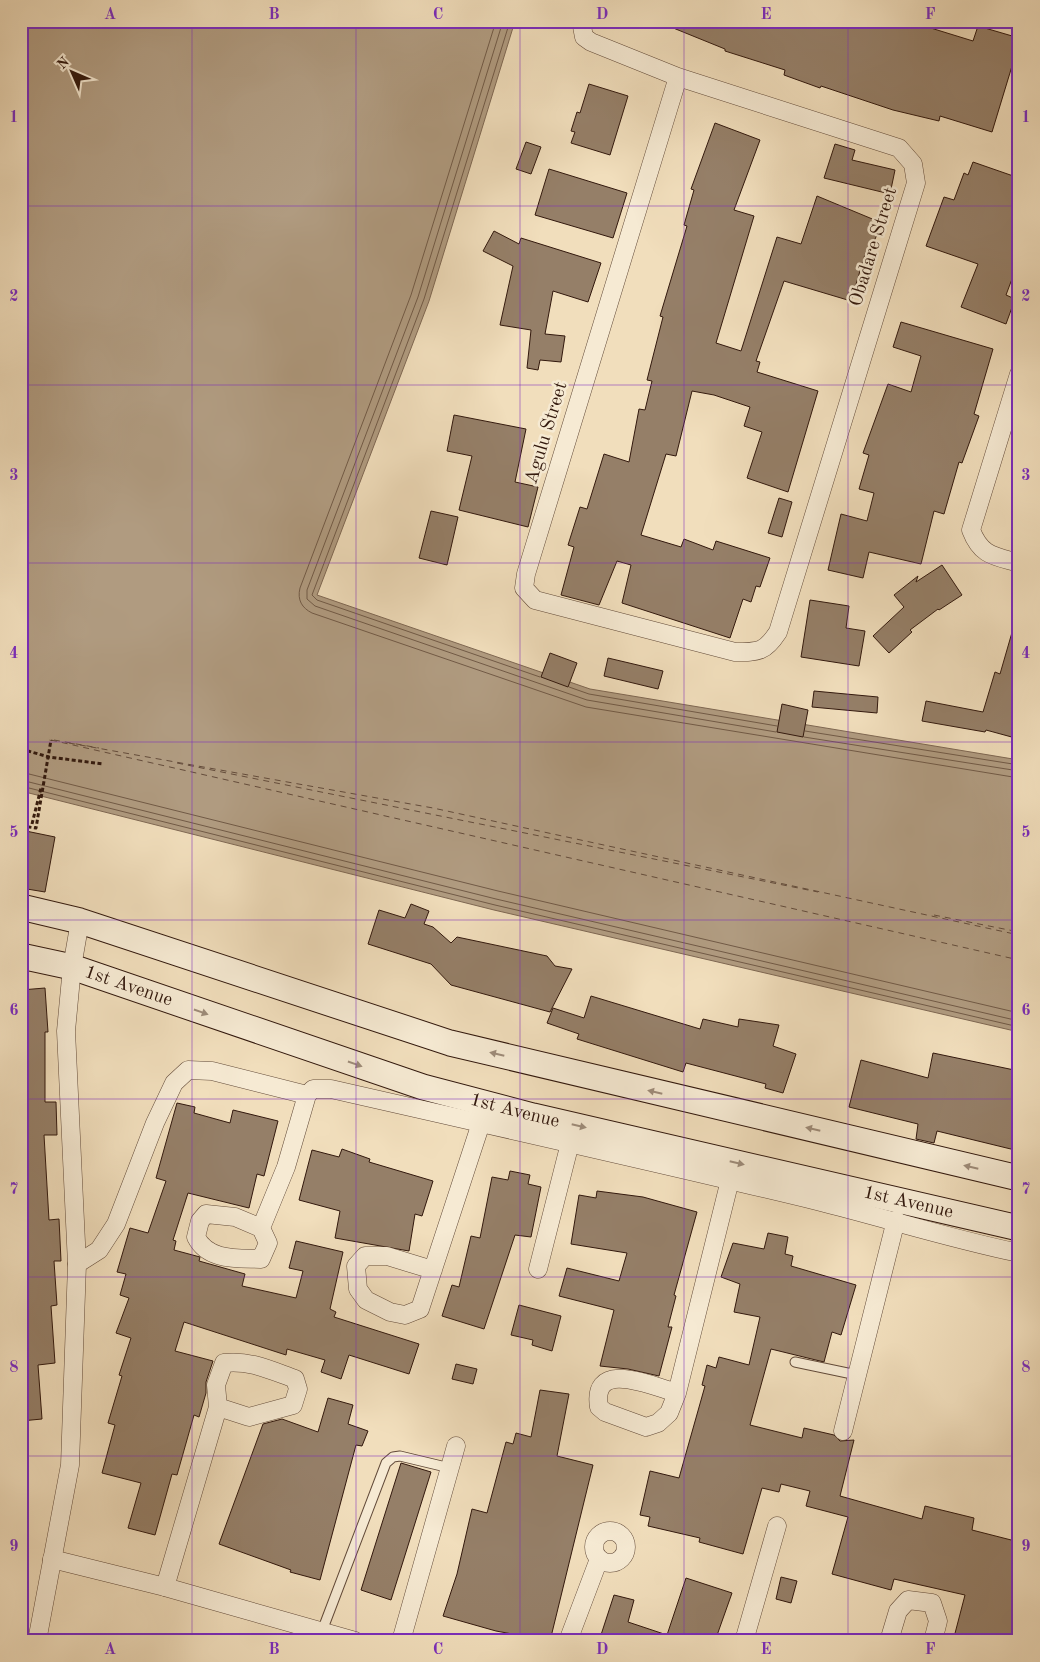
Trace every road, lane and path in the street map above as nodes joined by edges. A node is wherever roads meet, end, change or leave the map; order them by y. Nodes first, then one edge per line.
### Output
1 (583, 29) edge
2 (678, 77) junction
3 (1019, 374) edge
4 (1019, 563) edge
5 (735, 652) joint
6 (51, 740) dead end
7 (21, 749) edge
8 (49, 757) junction
9 (103, 764) dead end
10 (32, 824) dead end
11 (21, 826) edge
12 (21, 907) edge
13 (80, 921) junction
14 (21, 956) edge
15 (72, 967) junction
16 (307, 1095) junction
17 (481, 1123) junction
18 (570, 1143) junction
19 (1019, 1178) edge
20 (730, 1180) junction
21 (896, 1220) junction
22 (261, 1228) dead end
23 (1019, 1228) edge
24 (1019, 1253) edge
25 (77, 1264) junction
26 (538, 1269) dead end
27 (433, 1270) dead end
28 (795, 1362) dead end
29 (857, 1375) junction
30 (677, 1393) dead end
31 (218, 1407) junction
32 (843, 1431) dead end
33 (456, 1446) dead end
34 (450, 1468) junction
35 (777, 1526) dead end
36 (52, 1558) junction
37 (599, 1559) dead end
38 (165, 1587) junction
39 (322, 1631) junction
40 (37, 1641) edge
41 (355, 1641) edge
42 (401, 1641) edge
43 (568, 1641) edge
44 (744, 1641) edge
45 (889, 1641) edge
46 (933, 1641) edge

1 - 2 street, Obadare Street
2 - 5 street, Agulu Street
2 - 5 street, Obadare Street
3 - 4 street
6 - 11 path
7 - 8 path
8 - 9 path
8 - 10 path
12 - 13 main road
13 - 15 street
19 -> 13 main road
14 - 15 main road, 1st Avenue
15 -> 23 main road, 1st Avenue
15 - 25 street
16 - 17 street
16 - 22 street
16 - 25 street
17 - 18 street
17 - 27 street
18 - 20 street
18 - 26 street
20 - 21 street
20 - 30 street
21 - 24 street
21 - 29 street
25 - 36 street
28 - 29 lane
29 - 32 street
31 - 31 street
31 - 38 street
33 - 34 street
34 - 39 lane
34 - 42 street
35 - 44 street
36 - 38 street
36 - 40 street
37 - 43 street
38 - 39 street
39 - 41 street
45 - 46 street

